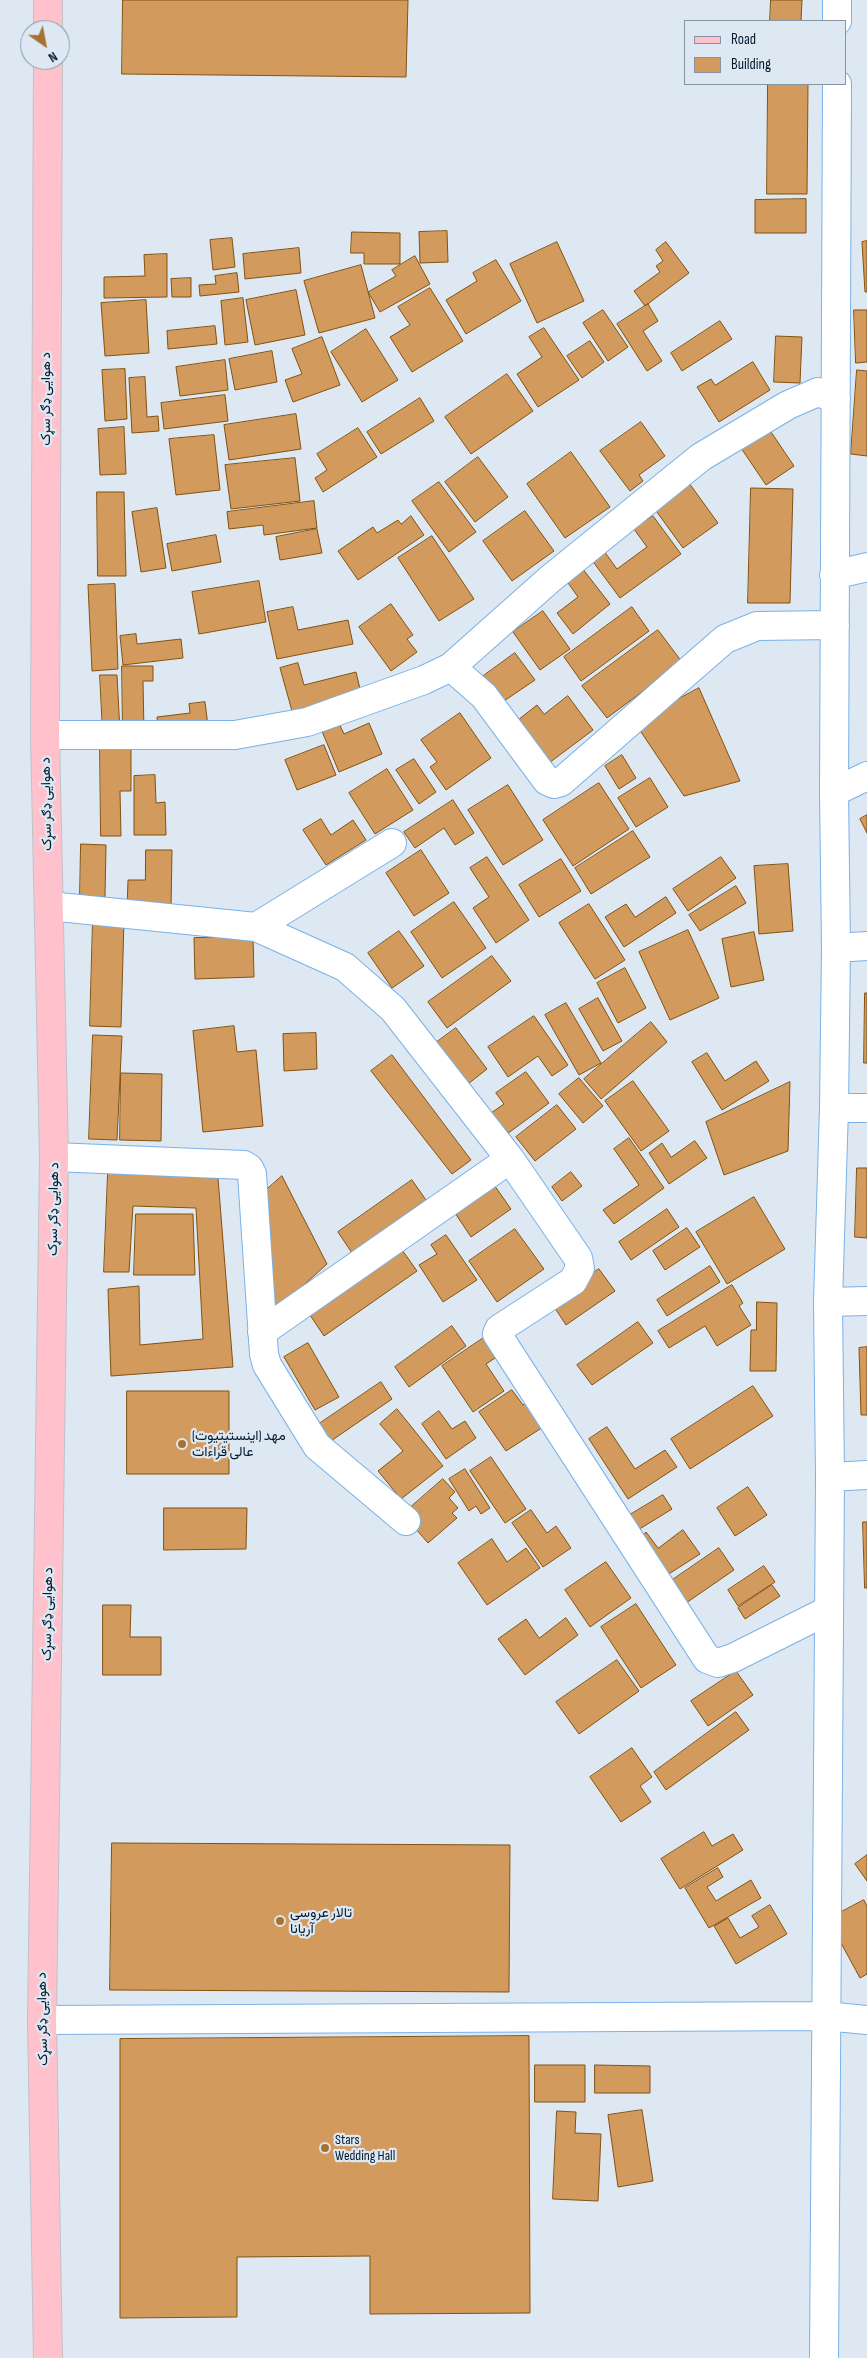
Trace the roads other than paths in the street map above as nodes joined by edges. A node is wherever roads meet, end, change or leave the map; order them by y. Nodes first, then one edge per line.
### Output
1 (48, 0) edge
2 (837, 0) edge
3 (48, 20) edge
4 (837, 20) edge
5 (48, 70) edge
6 (837, 85) edge
7 (836, 399) junction
8 (867, 567) edge
9 (834, 575) junction
10 (835, 625) junction
11 (451, 667) junction
12 (45, 735) junction
13 (867, 776) edge
14 (834, 792) junction
15 (392, 843) dead end
16 (49, 906) junction
17 (256, 927) junction
18 (867, 946) edge
19 (836, 948) junction
20 (834, 1108) junction
21 (867, 1108) edge
22 (54, 1157) junction
23 (510, 1158) junction
24 (867, 1301) edge
25 (828, 1302) junction
26 (262, 1332) junction
27 (867, 1475) edge
28 (830, 1478) junction
29 (406, 1521) dead end
30 (829, 1610) junction
31 (825, 2016) junction
32 (42, 2020) junction
33 (867, 2020) edge
34 (48, 2358) edge
35 (824, 2358) edge

1 - 3 main road
2 - 4 street
5 - 12 main road, د هوایی ډګر سړک
6 - 7 street
7 - 9 street
7 - 11 street
8 - 9 street
9 - 10 street
10 - 11 street
10 - 14 street
11 - 12 street
12 - 16 main road, د هوایی ډګر سړک
13 - 14 street
14 - 19 street
15 - 17 street
16 - 17 street
16 - 22 main road, د هوایی ډګر سړک
17 - 23 street
18 - 19 street
19 - 20 street
20 - 21 street
20 - 25 street
22 - 26 street
22 - 32 main road, د هوایی ډګر سړک
23 - 26 street
23 - 30 street
24 - 25 street
25 - 28 street
26 - 29 street
27 - 28 street
28 - 30 street
30 - 31 street
31 - 32 street
31 - 33 street
31 - 35 street
32 - 34 main road, د هوایی ډګر سړک

